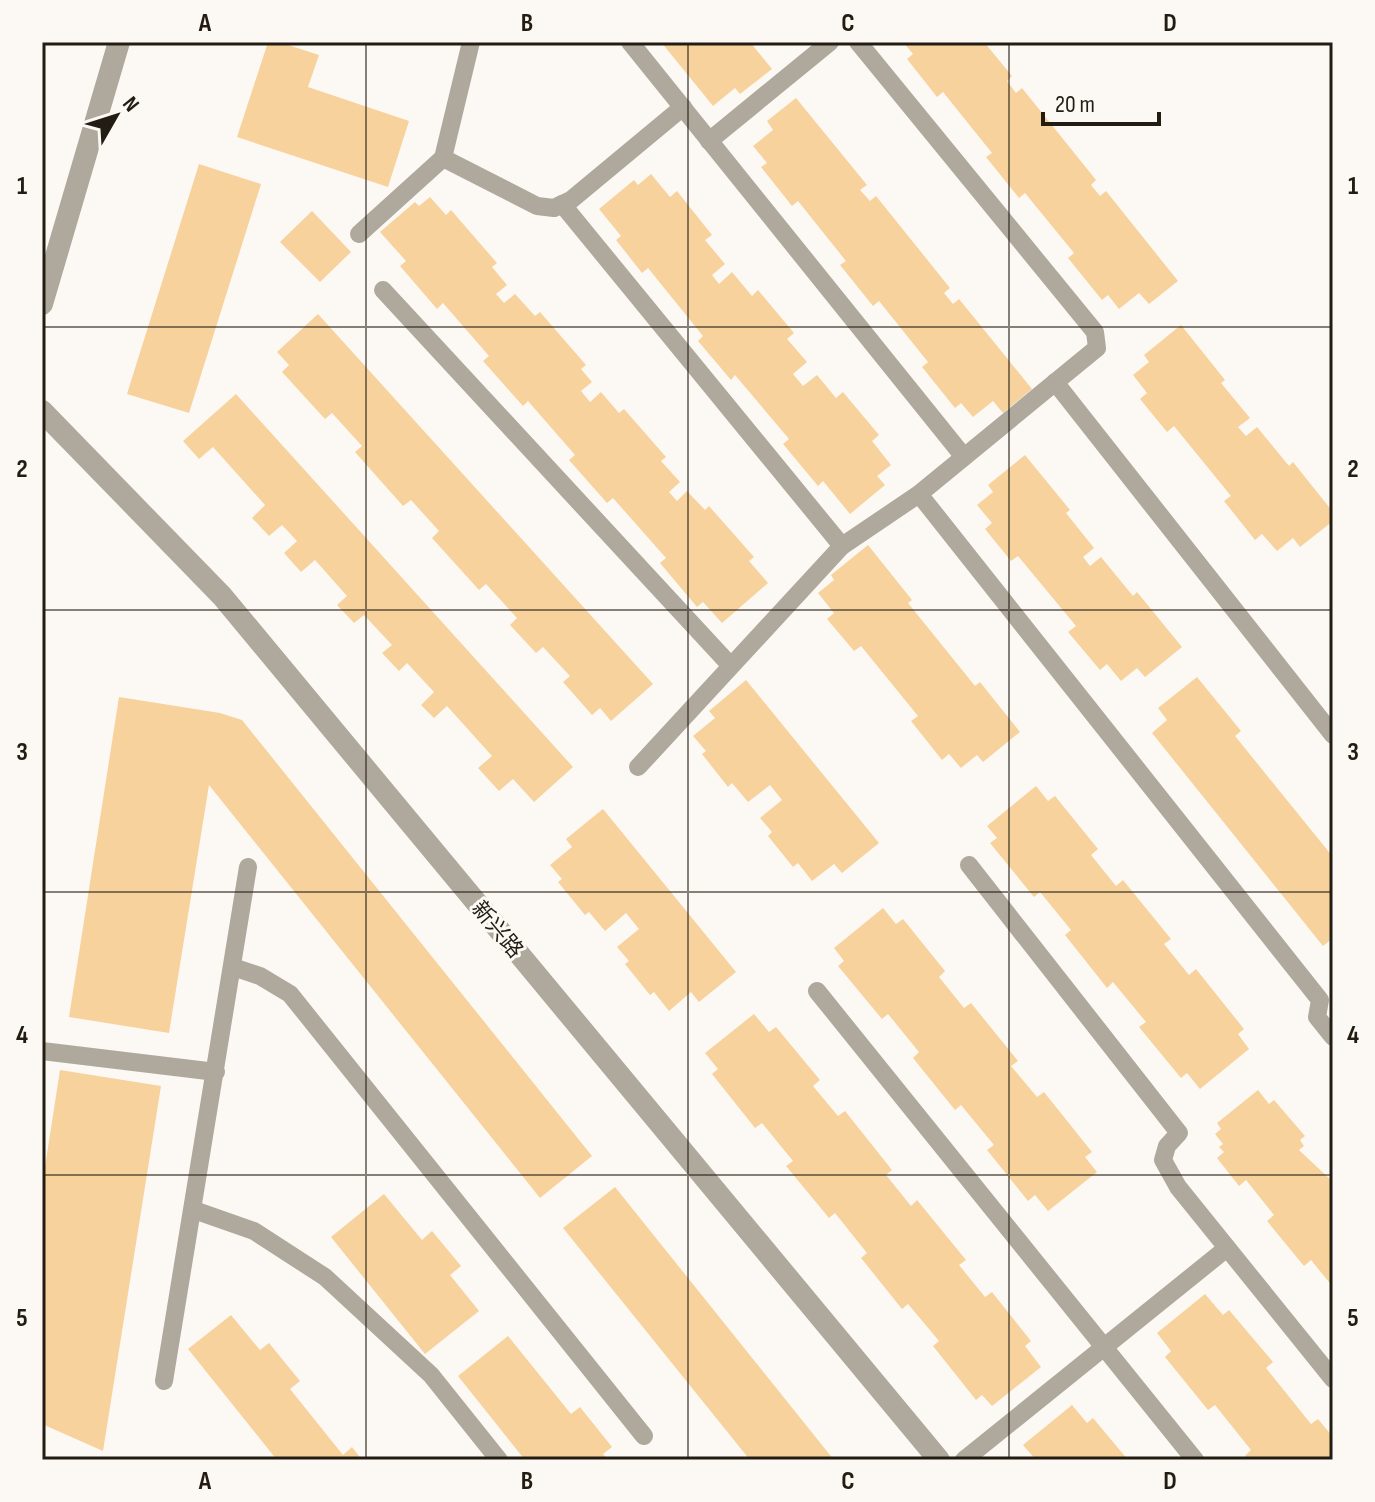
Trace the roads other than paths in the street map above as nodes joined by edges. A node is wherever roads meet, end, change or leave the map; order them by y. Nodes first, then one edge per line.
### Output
1 (119, 42) edge
2 (471, 42) edge
3 (630, 42) edge
4 (830, 42) edge
5 (858, 42) edge
6 (683, 107) junction
7 (709, 141) junction
8 (443, 158) junction
9 (562, 204) junction
10 (359, 234) dead end
11 (383, 290) dead end
12 (42, 304) edge
13 (1055, 382) junction
14 (42, 411) edge
15 (964, 457) junction
16 (919, 494) junction
17 (842, 546) junction
18 (730, 665) junction
19 (1333, 735) edge
20 (638, 767) dead end
21 (969, 865) dead end
22 (248, 867) dead end
23 (233, 967) junction
24 (817, 991) dead end
25 (1326, 995) edge
26 (1333, 1037) edge
27 (42, 1051) edge
28 (216, 1072) junction
29 (194, 1210) junction
30 (1227, 1248) junction
31 (1104, 1347) junction
32 (1333, 1379) edge
33 (164, 1381) dead end
34 (644, 1436) dead end
35 (499, 1460) edge
36 (939, 1460) edge
37 (964, 1460) edge
38 (1195, 1460) edge

1 - 12 street
2 - 8 lane
3 - 6 lane
4 - 7 lane
5 - 13 lane
6 - 7 lane
6 - 9 lane
7 - 15 lane
8 - 9 lane
8 - 10 lane
9 - 17 lane
11 - 18 lane
13 - 15 lane
13 - 19 lane
14 - 36 street, 新兴路
15 - 16 lane
16 - 17 lane
16 - 25 lane
17 - 18 lane
18 - 20 lane
21 - 30 lane
22 - 23 lane
23 - 28 lane
23 - 34 lane
24 - 31 lane
25 - 26 lane
27 - 28 lane
28 - 29 lane
29 - 33 lane
29 - 35 lane
30 - 31 lane
30 - 32 lane
31 - 37 lane
31 - 38 lane

